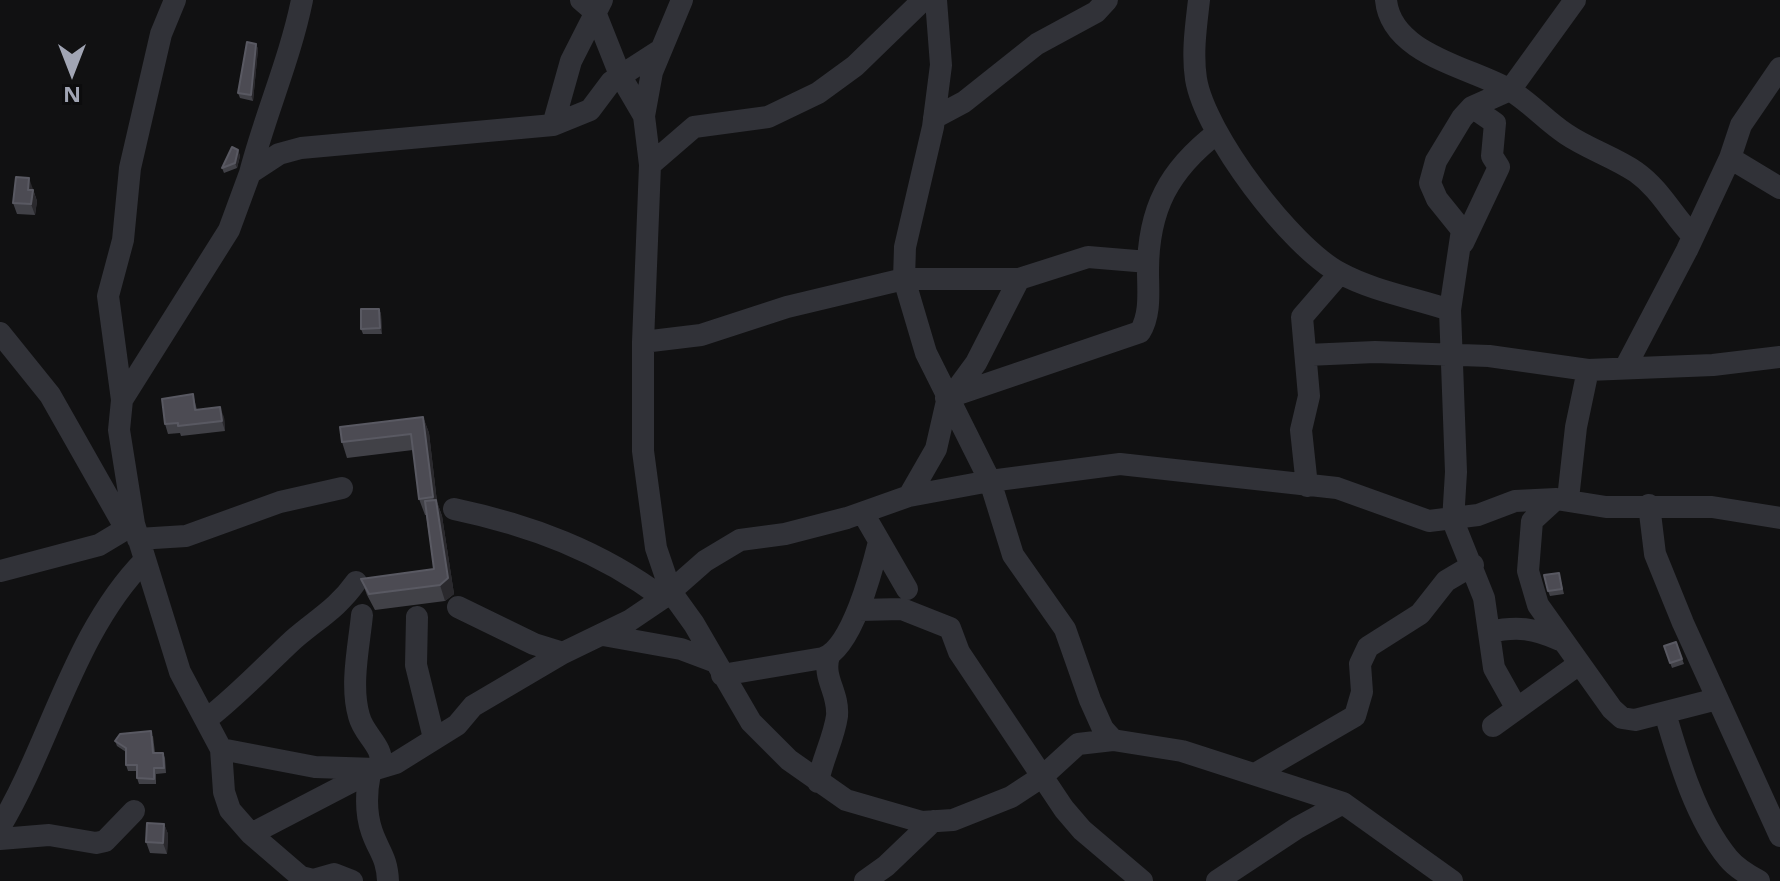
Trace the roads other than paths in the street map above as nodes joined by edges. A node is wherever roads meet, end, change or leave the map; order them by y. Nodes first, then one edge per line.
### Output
1 (175, 0) edge
2 (302, 0) edge
3 (682, 0) edge
4 (923, 0) edge
5 (936, 0) edge
6 (1107, 0) edge
7 (1199, 0) edge
8 (1386, 0) edge
9 (1575, 0) edge
10 (593, 4) edge
11 (659, 51) junction
12 (1780, 68) edge
13 (620, 75) junction
14 (1510, 90) junction
15 (1472, 107) junction
16 (644, 116) junction
17 (934, 118) junction
18 (553, 125) junction
19 (1217, 133) junction
20 (258, 143) junction
21 (279, 154) junction
22 (1730, 158) junction
23 (650, 165) junction
24 (250, 173) junction
25 (1780, 188) edge
26 (1692, 235) junction
27 (1463, 243) junction
28 (1148, 262) junction
29 (1340, 273) junction
30 (904, 279) junction
31 (1019, 279) junction
32 (1450, 310) junction
33 (0, 333) edge
34 (643, 342) junction
35 (1307, 355) junction
36 (1453, 356) junction
37 (1780, 357) edge
38 (1625, 368) junction
39 (1588, 370) junction
40 (948, 399) junction
41 (122, 400) junction
42 (973, 450) junction
43 (931, 458) junction
44 (990, 481) junction
45 (1307, 486) junction
46 (342, 488) dead end
47 (909, 496) junction
48 (1562, 499) junction
49 (1649, 505) junction
50 (454, 509) dead end
51 (863, 513) junction
52 (1780, 518) edge
53 (1453, 521) junction
54 (137, 540) junction
55 (879, 542) junction
56 (1473, 565) junction
57 (0, 571) edge
58 (356, 582) dead end
59 (907, 589) dead end
60 (667, 595) junction
61 (458, 607) dead end
62 (859, 610) junction
63 (362, 615) dead end
64 (417, 617) dead end
65 (1489, 632) junction
66 (603, 635) junction
67 (1561, 641) junction
68 (563, 653) junction
69 (829, 656) junction
70 (1579, 664) junction
71 (718, 668) junction
72 (1717, 699) junction
73 (1517, 709) junction
74 (1665, 713) junction
75 (207, 719) junction
76 (1493, 726) dead end
77 (434, 738) junction
78 (1113, 740) junction
79 (221, 749) junction
80 (375, 769) junction
81 (1255, 774) junction
82 (1043, 776) junction
83 (818, 782) junction
84 (1343, 803) junction
85 (134, 811) dead end
86 (933, 821) junction
87 (0, 827) edge
88 (251, 834) junction
89 (1780, 836) edge
90 (0, 839) edge
91 (352, 881) edge
92 (388, 881) edge
93 (865, 881) edge
94 (1142, 881) edge
95 (1217, 881) edge
96 (1452, 881) edge
97 (1759, 881) edge

1 - 41 street
2 - 20 street
3 - 11 street
4 - 23 street
5 - 17 street
6 - 17 street
7 - 19 street
8 - 14 street
9 - 14 street
10 - 13 street
10 - 18 street
11 - 13 street
11 - 16 street
12 - 22 street
13 - 16 street
13 - 18 street
14 - 15 street
14 - 26 street
15 - 27 street
15 - 27 street
16 - 23 street
17 - 30 street
18 - 21 street
19 - 28 street
19 - 29 street
20 - 21 street
20 - 24 street
21 - 24 street
22 - 25 street
22 - 26 street
23 - 34 street
24 - 41 street
26 - 38 street
27 - 32 street
28 - 31 street
28 - 40 street
29 - 32 street
29 - 35 street
30 - 31 street
30 - 34 street
30 - 40 street
31 - 40 street
32 - 36 street
33 - 54 street
34 - 60 street
35 - 36 street
35 - 45 street
36 - 39 street
36 - 53 street
37 - 38 street
38 - 39 street
39 - 48 street
40 - 42 street
40 - 43 street
41 - 54 street
42 - 43 street
42 - 44 street
43 - 47 street
44 - 45 street
44 - 47 street
44 - 78 street
45 - 53 street
46 - 54 street
47 - 51 street
48 - 49 street
48 - 53 street
48 - 67 street
49 - 52 street
49 - 72 street
50 - 60 street
51 - 55 street
51 - 60 street
53 - 56 street
54 - 57 street
54 - 75 street
54 - 87 street
55 - 59 street
55 - 62 street
56 - 65 street
56 - 81 street
58 - 75 street
60 - 66 street
60 - 71 street
61 - 68 street
62 - 69 street
62 - 82 street
63 - 80 street
64 - 77 street
65 - 67 street
65 - 73 street
66 - 68 street
66 - 71 street
67 - 70 street
68 - 77 street
69 - 71 street
69 - 83 street
70 - 73 street
70 - 74 street
71 - 83 street
72 - 74 street
72 - 89 street
73 - 76 street
74 - 97 street
75 - 79 street
77 - 80 street
78 - 81 street
78 - 82 street
79 - 80 street
79 - 88 street
80 - 88 street
80 - 92 street
81 - 84 street
82 - 86 street
82 - 94 street
83 - 86 street
84 - 95 street
84 - 96 street
85 - 90 street
86 - 93 street
88 - 91 street

